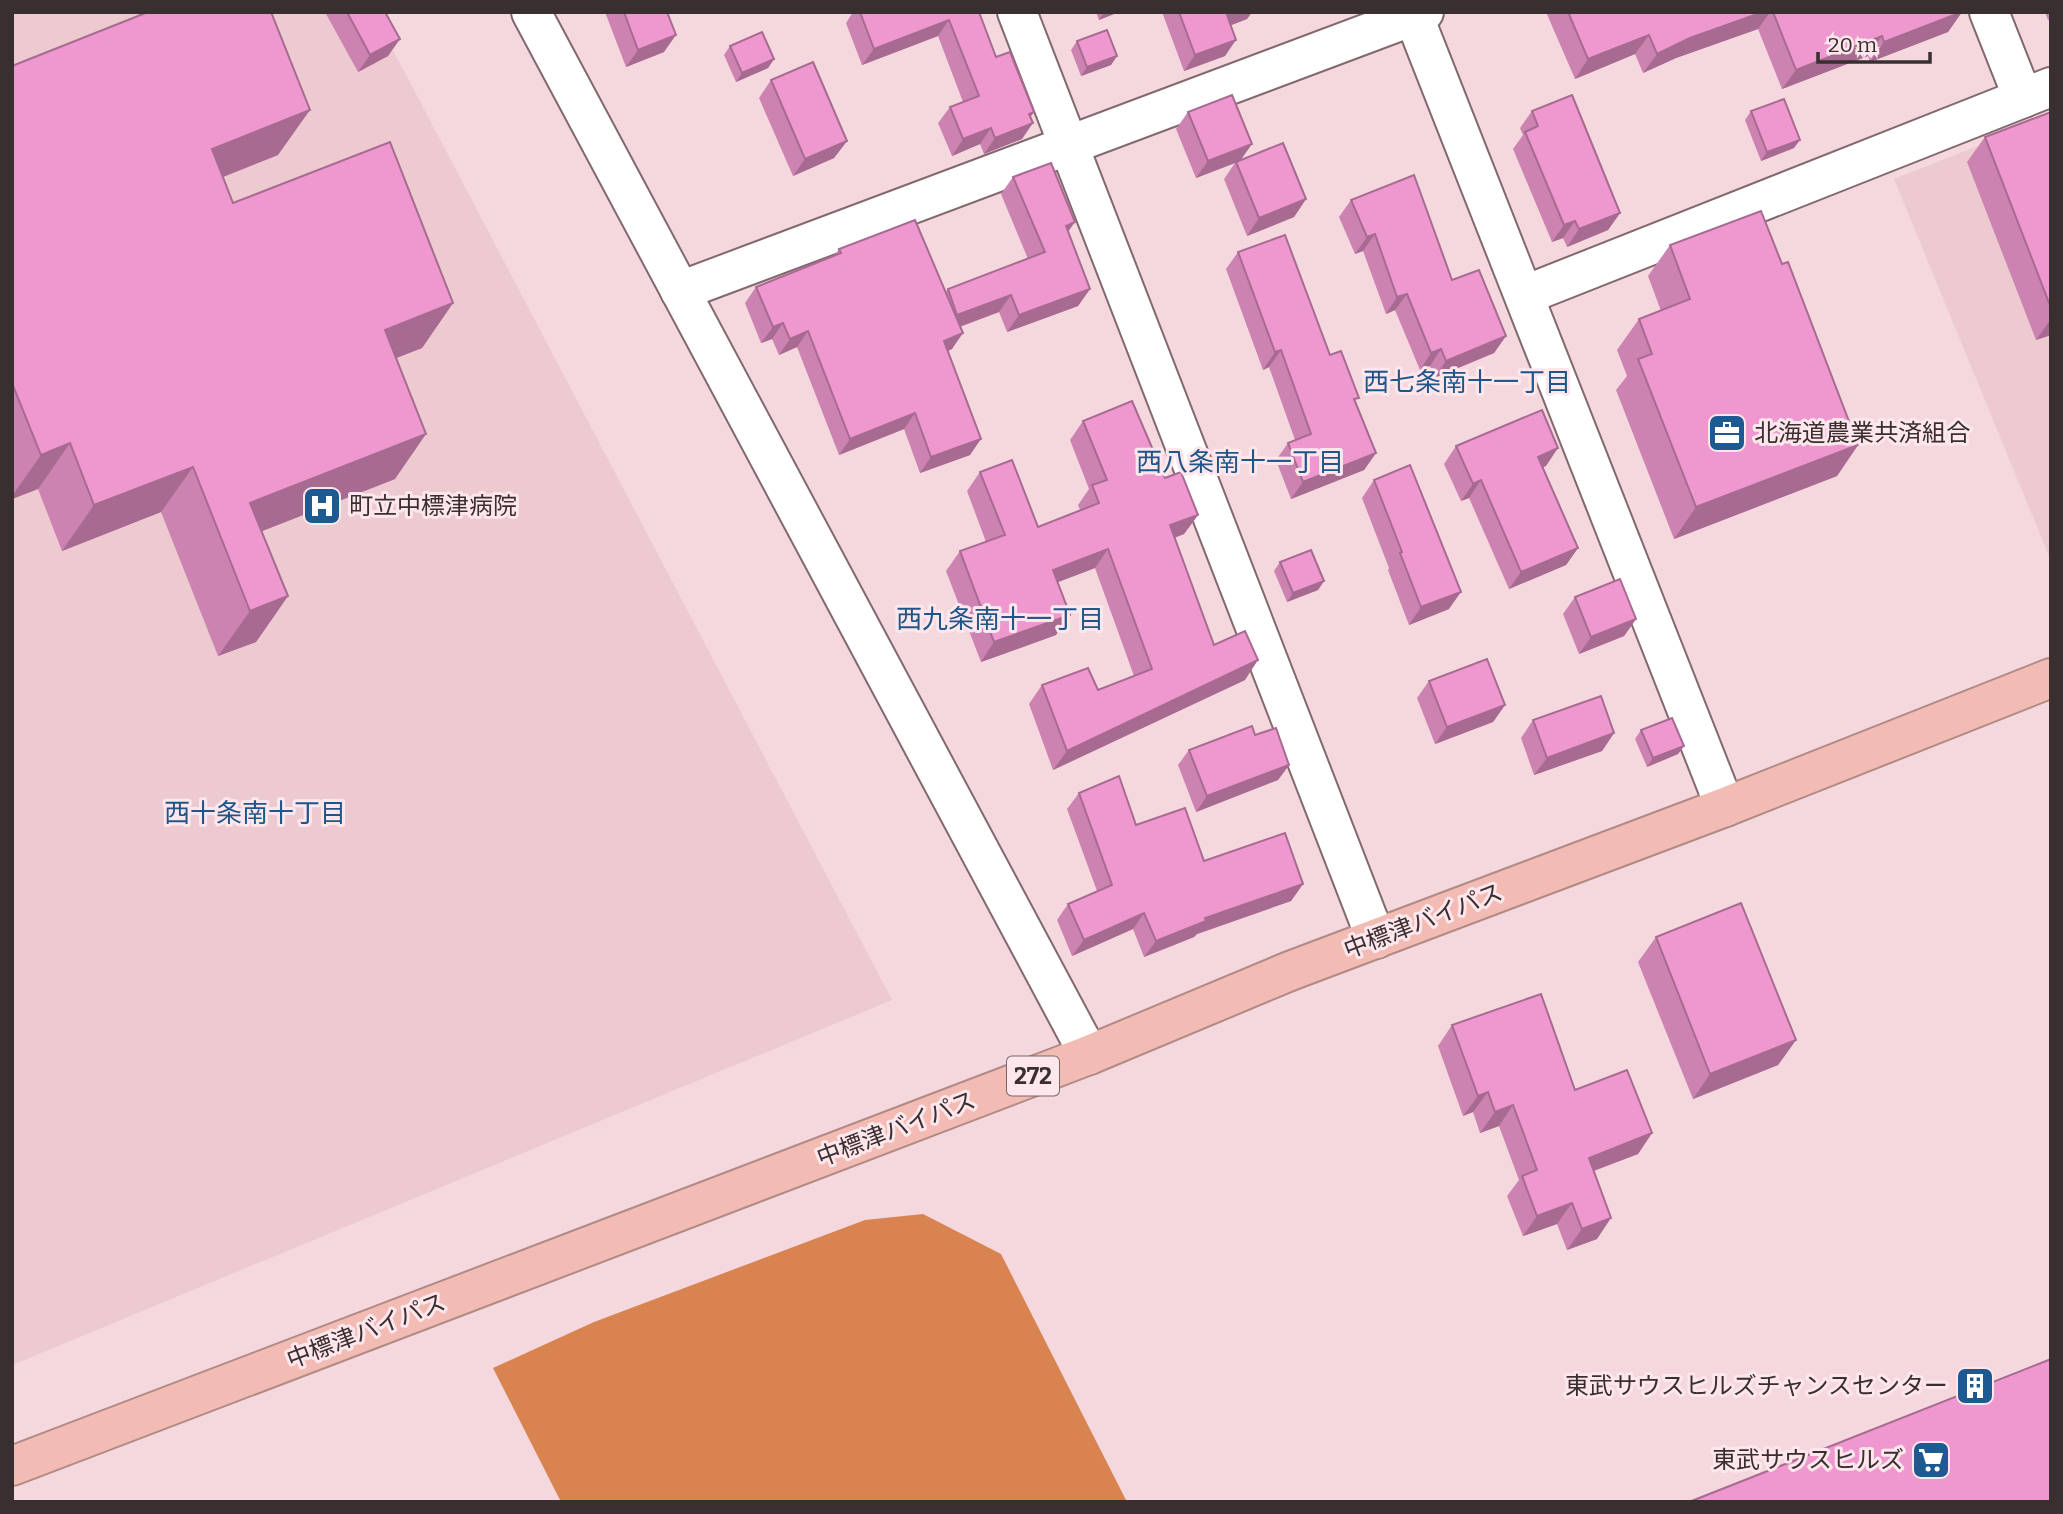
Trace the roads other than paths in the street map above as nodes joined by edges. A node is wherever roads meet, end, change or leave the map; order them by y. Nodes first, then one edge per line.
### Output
1 (531, 12) edge
2 (1017, 12) edge
3 (1989, 12) edge
4 (1417, 14) edge
5 (2037, 93) edge
6 (1069, 147) junction
7 (680, 291) junction
8 (1525, 295) junction
9 (2051, 678) edge
10 (1725, 807) junction
11 (1376, 939) junction
12 (1089, 1055) junction
13 (12, 1466) edge

1 - 7 street
2 - 6 street
3 - 5 street
4 - 6 street
4 - 8 street
5 - 8 street
6 - 7 street
6 - 11 street
7 - 12 street
8 - 10 street
9 - 10 highway, 中標津バイパス / 272
10 - 11 highway, 中標津バイパス / 272
11 - 12 highway, 中標津バイパス / 272
12 - 13 highway, 中標津バイパス / 272

